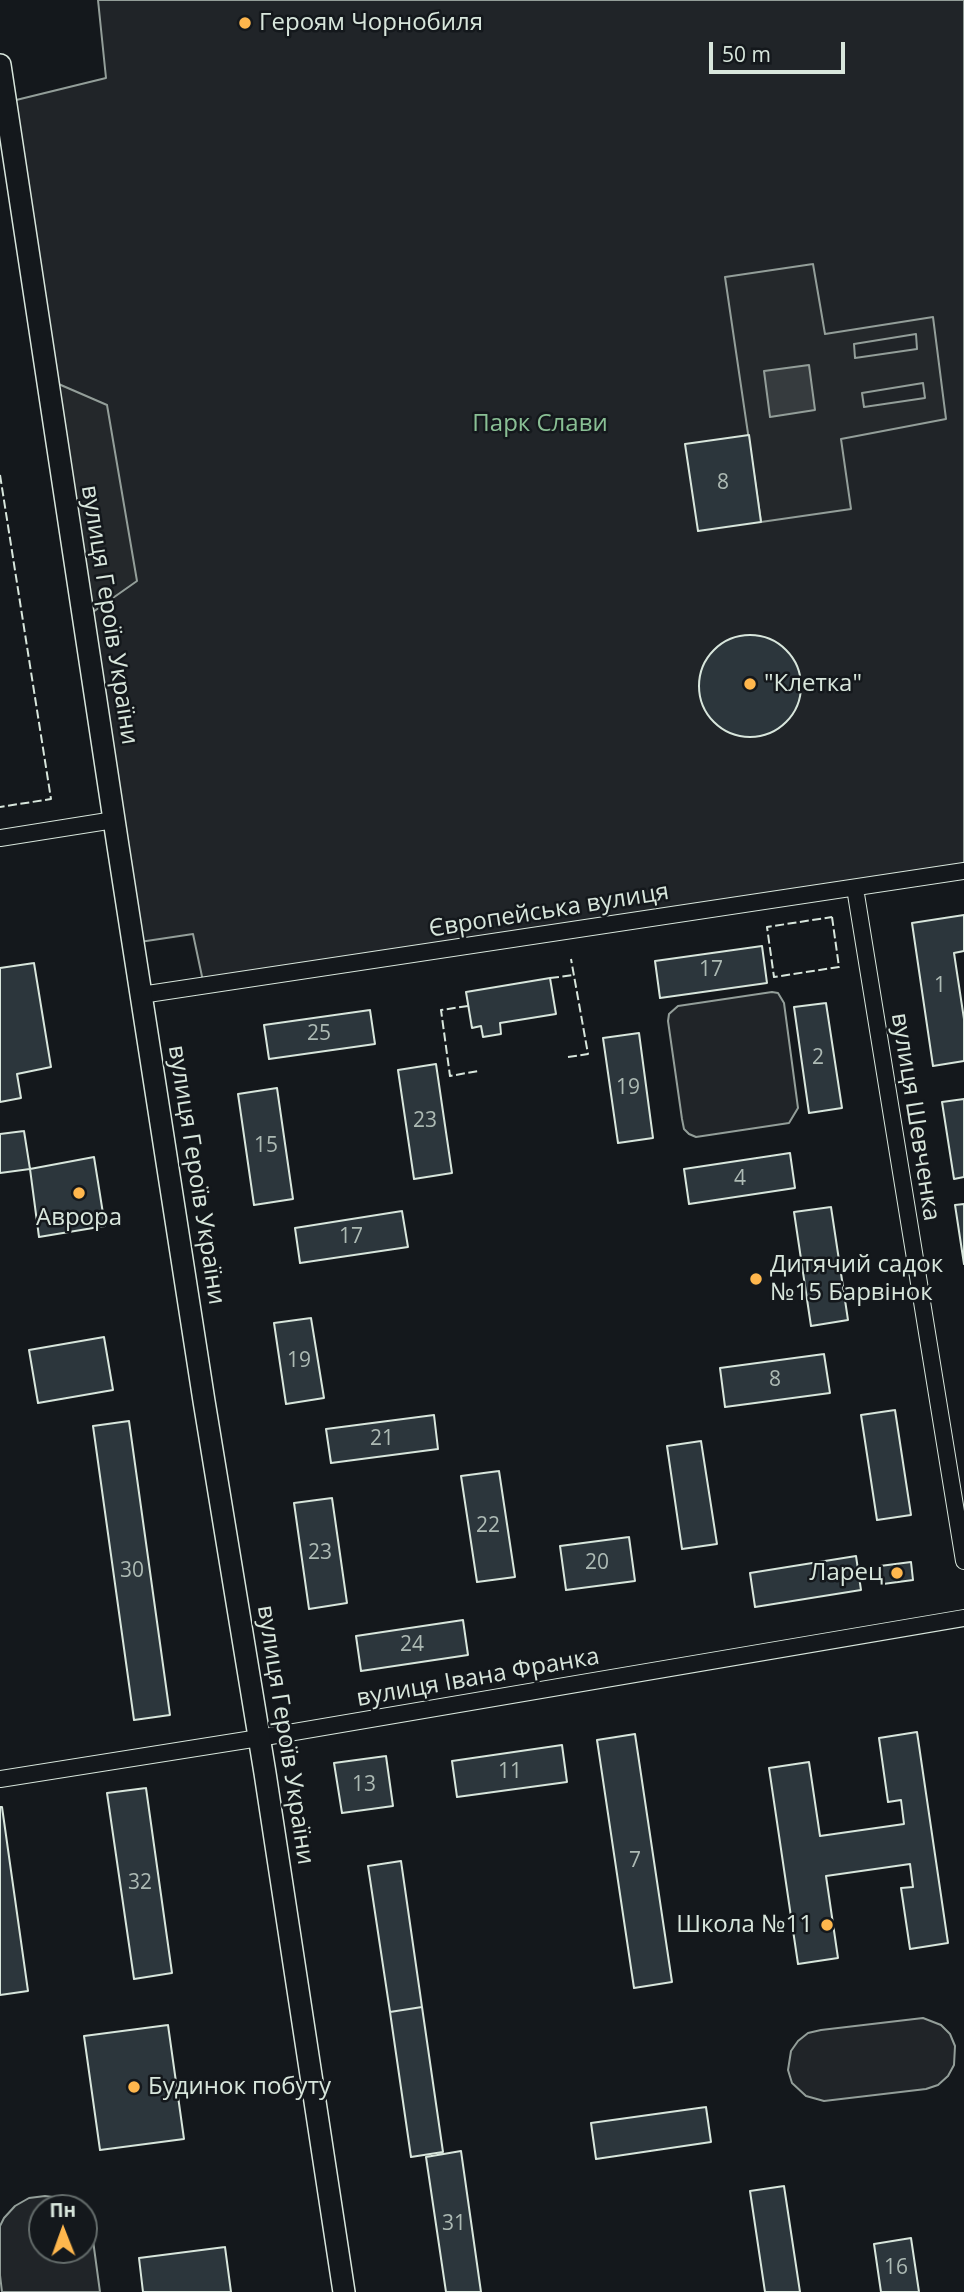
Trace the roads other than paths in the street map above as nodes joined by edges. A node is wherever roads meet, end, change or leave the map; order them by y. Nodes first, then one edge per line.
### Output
1 (0, 65) edge
2 (5, 141) edge
3 (114, 820) junction
4 (0, 838) edge
5 (964, 871) edge
6 (855, 888) junction
7 (141, 995) junction
8 (964, 1561) edge
9 (964, 1618) edge
10 (259, 1738) junction
11 (0, 1779) edge
12 (344, 2292) edge

1 - 2 street, вулиця Героїв України
2 - 3 street, вулиця Героїв України
3 - 4 street
3 - 7 street, вулиця Героїв України
5 - 6 street, Європейська вулиця
6 - 7 street, Європейська вулиця
6 - 8 street, вулиця Шевченка
7 - 10 street, вулиця Героїв України
9 - 10 street, вулиця Івана Франка
10 - 11 street, вулиця Івана Франка
10 - 12 street, вулиця Героїв України

